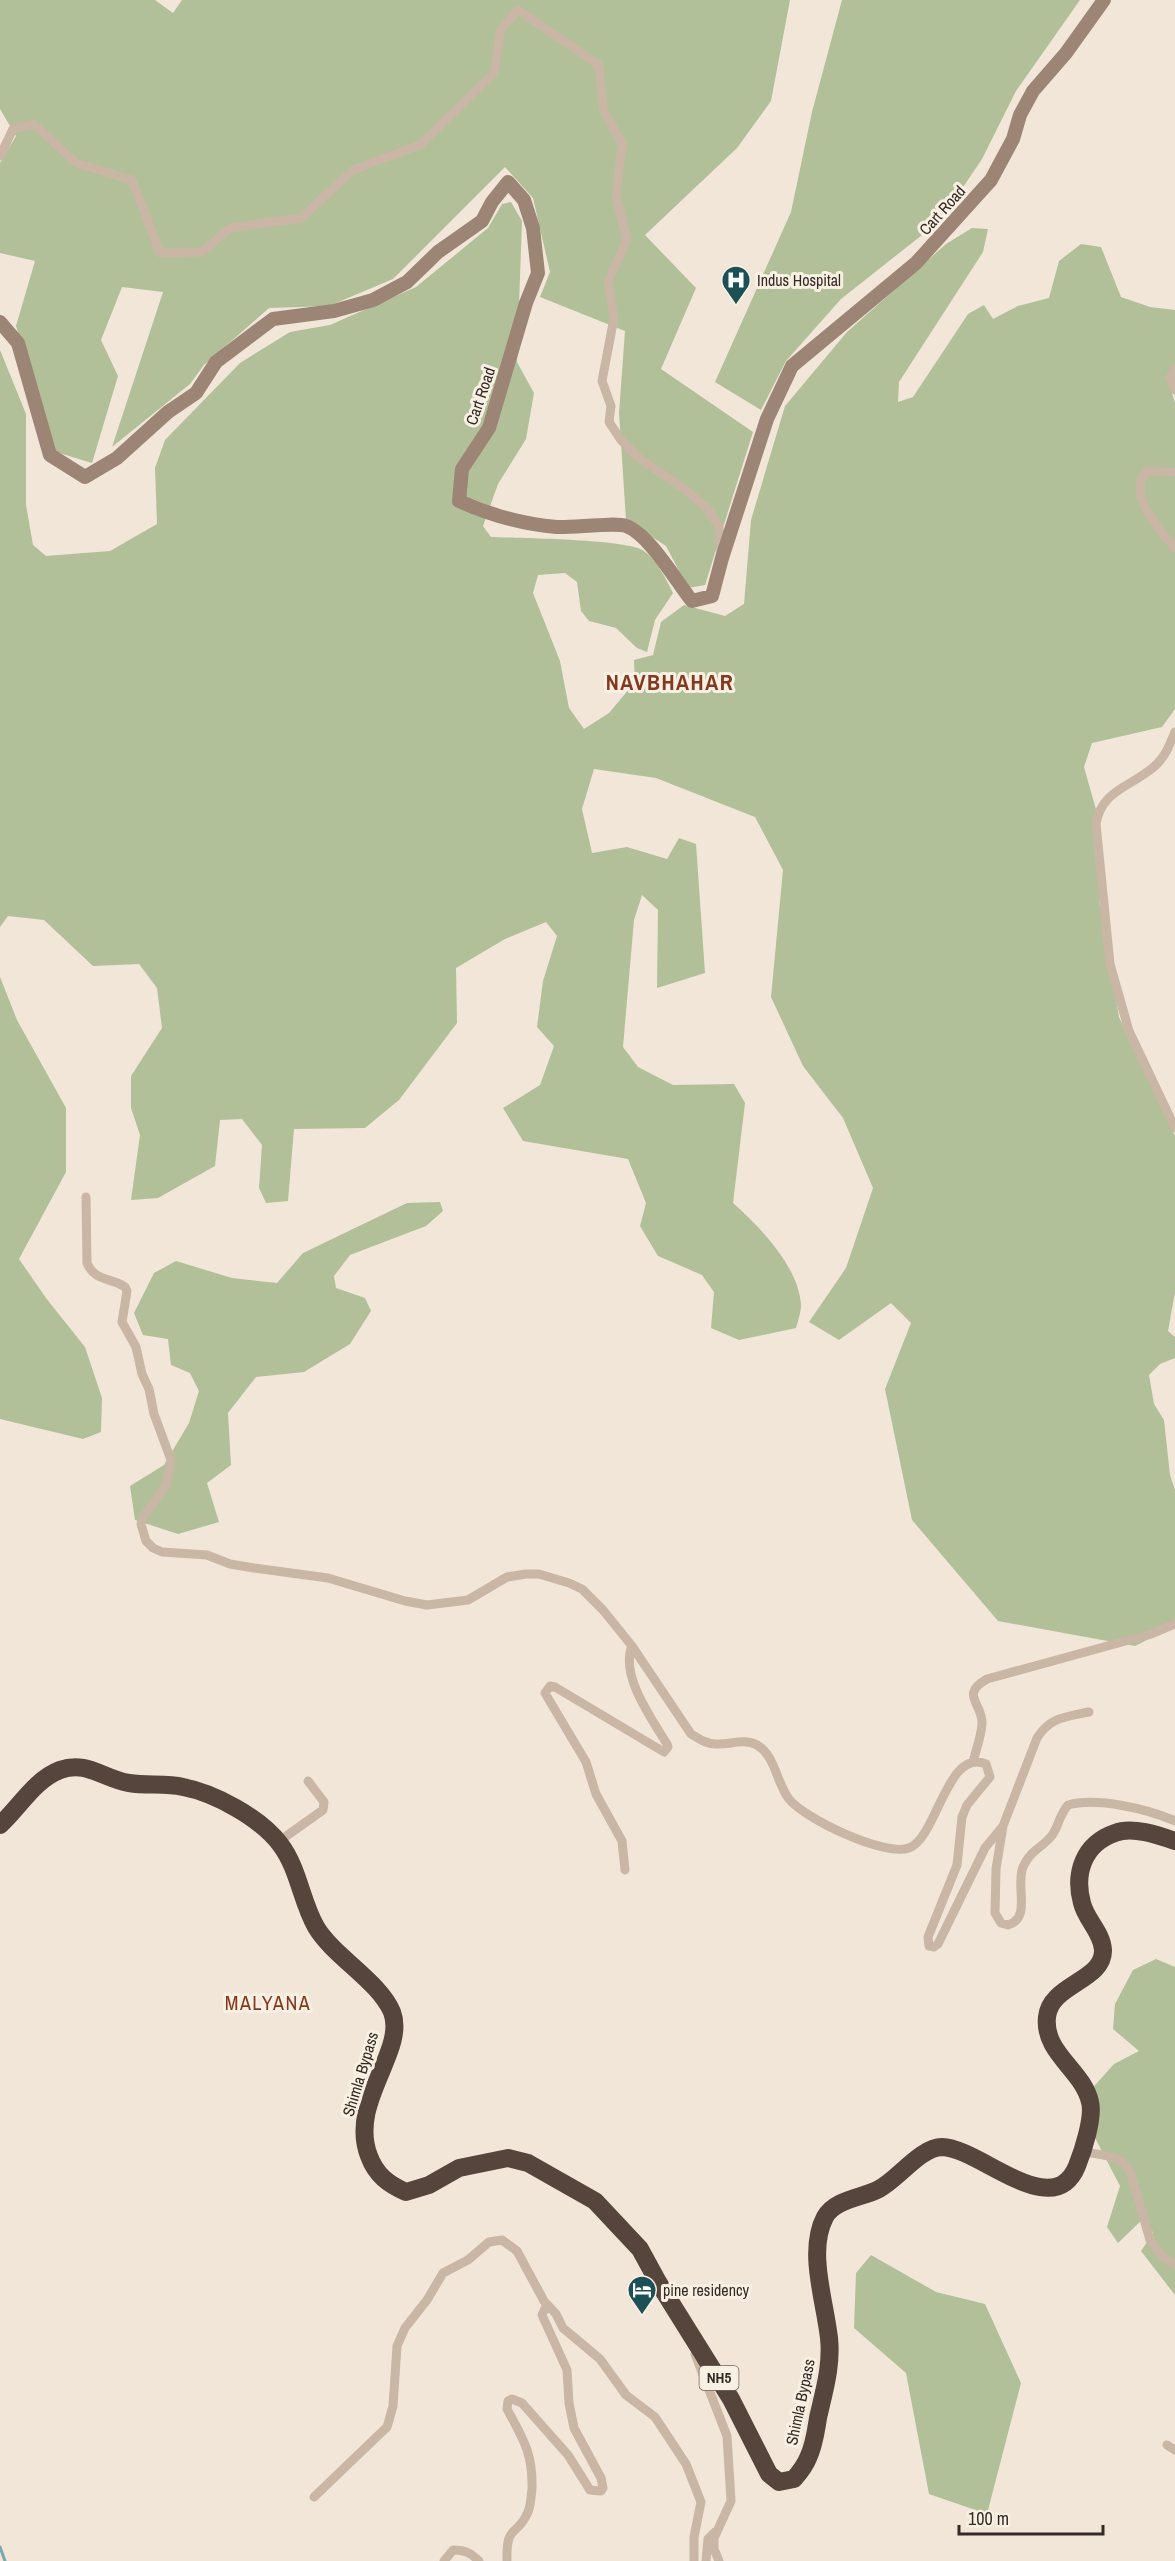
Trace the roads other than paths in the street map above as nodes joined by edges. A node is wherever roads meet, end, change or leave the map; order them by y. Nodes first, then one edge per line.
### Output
1 (1104, 0) edge
2 (0, 156) edge
3 (0, 321) edge
4 (1175, 368) edge
5 (1175, 390) edge
6 (1174, 471) edge
7 (1175, 548) edge
8 (722, 558) junction
9 (1175, 732) edge
10 (1175, 1128) edge
11 (86, 1197) dead end
12 (1175, 1624) edge
13 (632, 1646) junction
14 (1089, 1712) dead end
15 (973, 1762) junction
16 (308, 1781) dead end
17 (1175, 1821) edge
18 (0, 1825) edge
19 (1003, 1826) junction
20 (1175, 1840) edge
21 (278, 1842) junction
22 (625, 1870) dead end
23 (1082, 2151) junction
24 (1175, 2265) edge
25 (547, 2304) junction
26 (688, 2329) junction
27 (314, 2497) dead end
28 (717, 2530) junction
29 (444, 2561) edge
30 (479, 2561) edge
31 (507, 2561) edge
32 (694, 2561) edge
33 (706, 2561) edge
34 (719, 2561) edge

1 - 8 main road, Cart Road
2 - 8 street
3 - 8 main road, Cart Road
4 - 5 street
6 - 7 street
9 - 10 street
11 - 13 street
12 - 15 street
13 - 15 street
13 - 22 street
14 - 19 street
15 - 19 street
16 - 21 street
17 - 19 street
18 - 21 highway, Shimla Bypass / NH5
20 - 23 highway, Shimla Bypass / NH5
21 - 26 highway, Shimla Bypass / NH5
23 - 24 street
23 - 26 highway, Shimla Bypass / NH5
25 - 27 street
25 - 31 street
25 - 32 street
26 - 28 street
28 - 33 street
28 - 34 street
29 - 30 street

